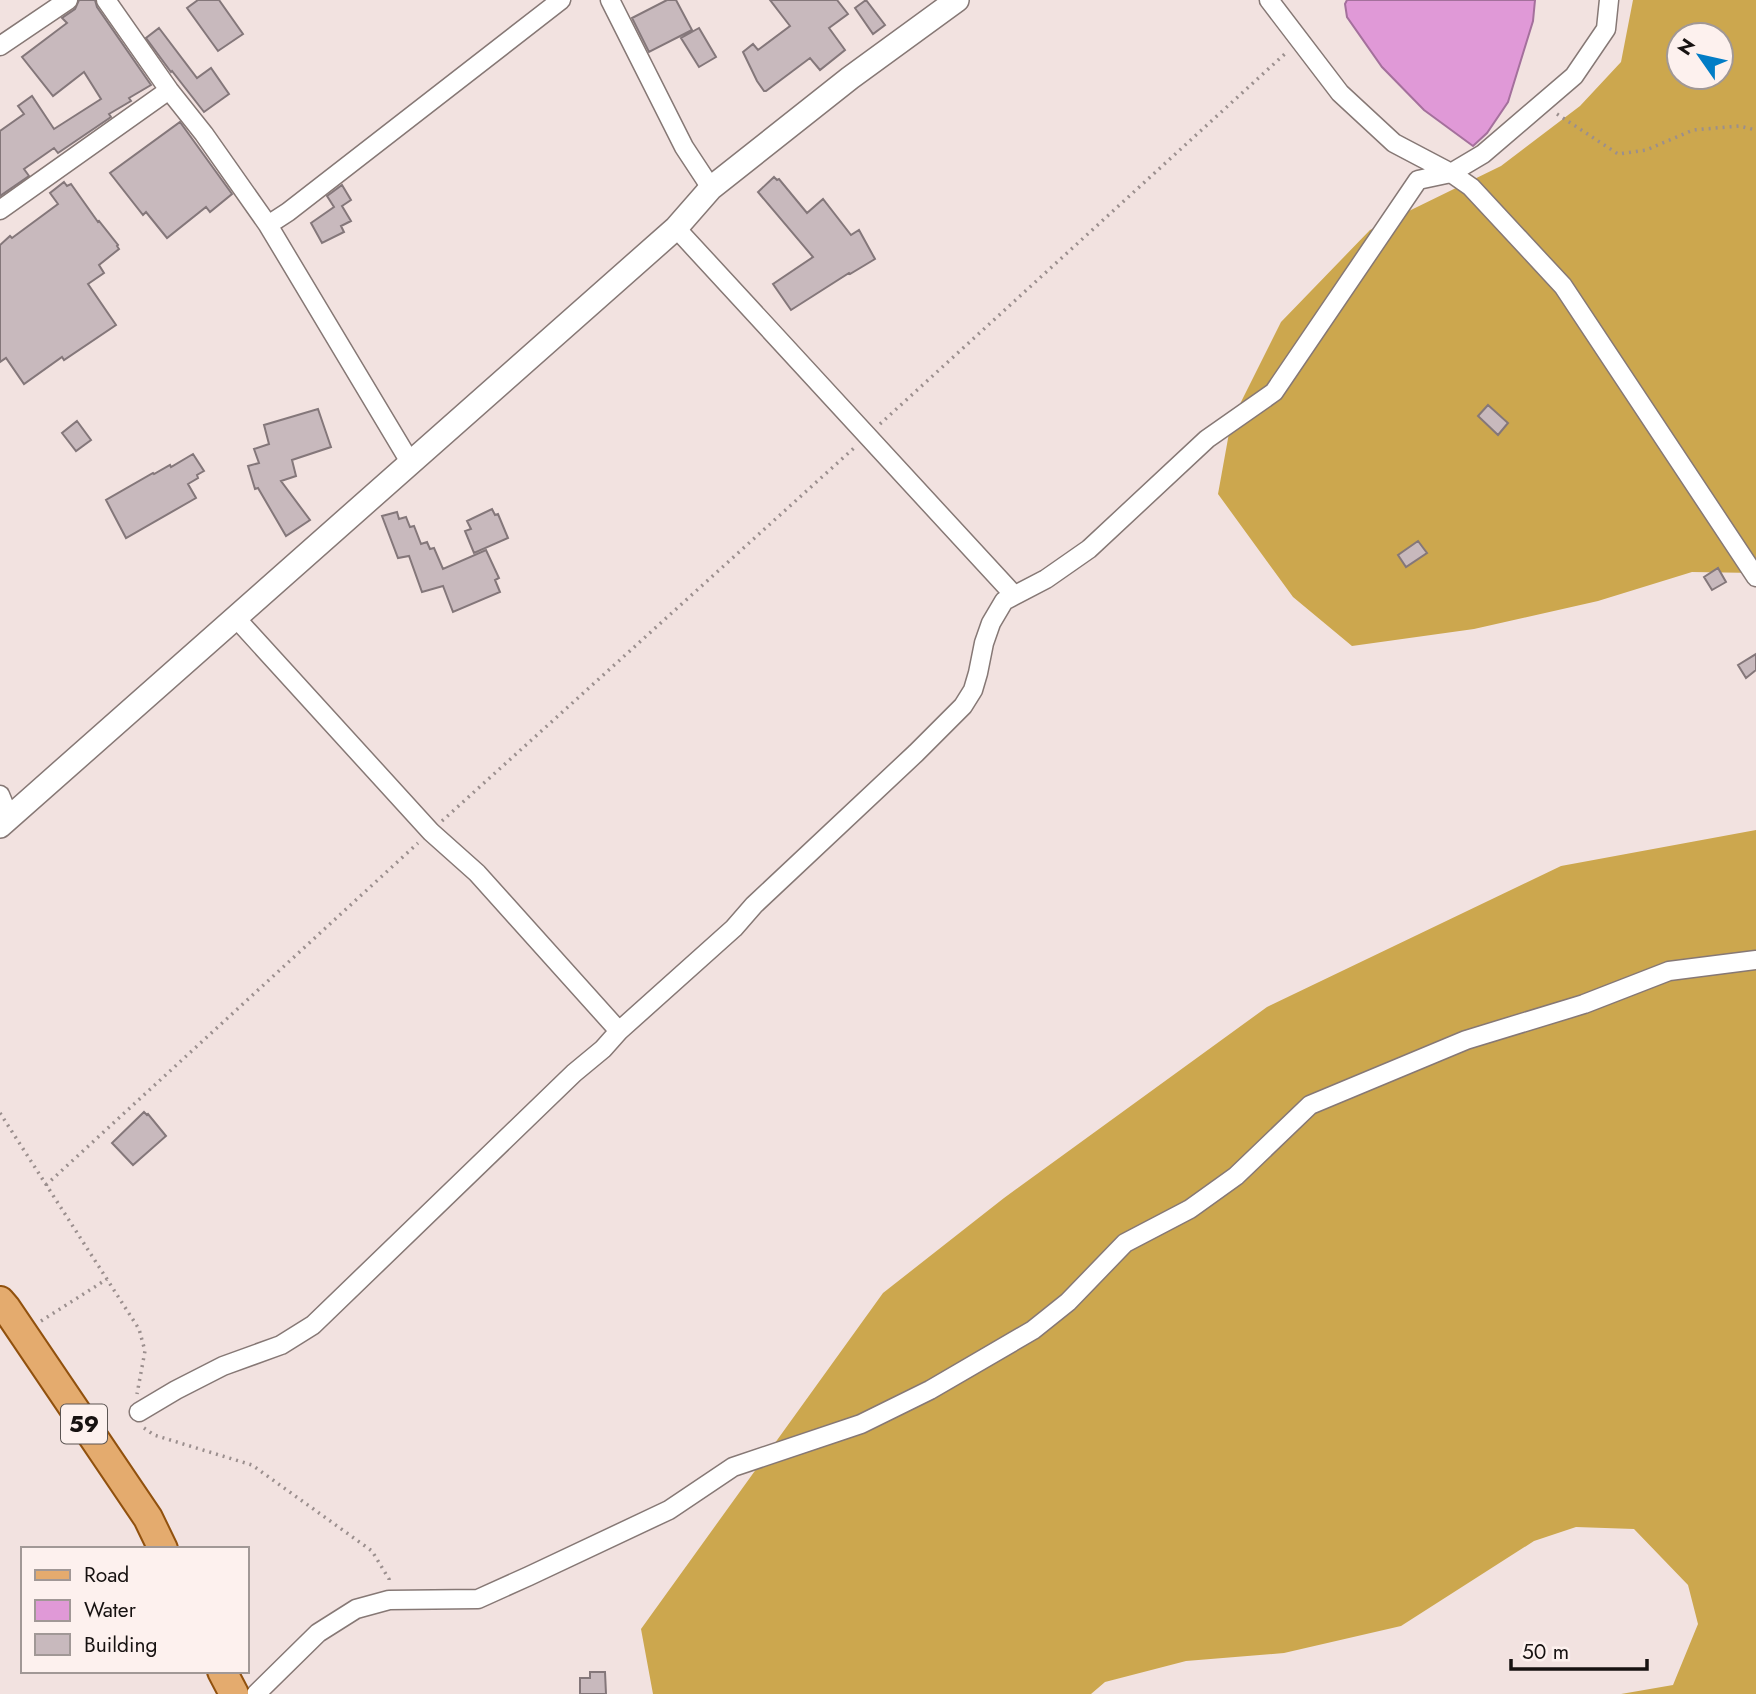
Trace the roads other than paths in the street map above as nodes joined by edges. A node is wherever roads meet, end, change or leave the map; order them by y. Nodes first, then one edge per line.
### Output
1 (106, 0) edge
2 (561, 0) edge
3 (610, 0) edge
4 (957, 0) edge
5 (1269, 0) edge
6 (1609, 0) edge
7 (62, 1) edge
8 (0, 46) edge
9 (169, 90) junction
10 (1451, 173) junction
11 (711, 188) junction
12 (0, 210) edge
13 (268, 225) junction
14 (676, 228) junction
15 (410, 462) junction
16 (1756, 578) edge
17 (1014, 595) junction
18 (235, 617) junction
19 (0, 795) edge
20 (5, 822) edge
21 (1756, 960) edge
22 (619, 1031) junction
23 (0, 1301) edge
24 (139, 1412) dead end
25 (162, 1547) edge
26 (223, 1673) edge
27 (233, 1694) edge
28 (256, 1694) edge

1 - 9 street
2 - 13 street
3 - 11 street
4 - 11 street
5 - 10 street
6 - 10 street
7 - 8 street
9 - 12 street
9 - 13 street
10 - 16 street
10 - 17 street
11 - 14 street
13 - 15 street
14 - 15 street
14 - 17 street
15 - 18 street
17 - 22 street
18 - 20 street
18 - 22 street
19 - 20 street
21 - 28 street
22 - 24 street
23 - 25 main road, 59
26 - 27 main road

